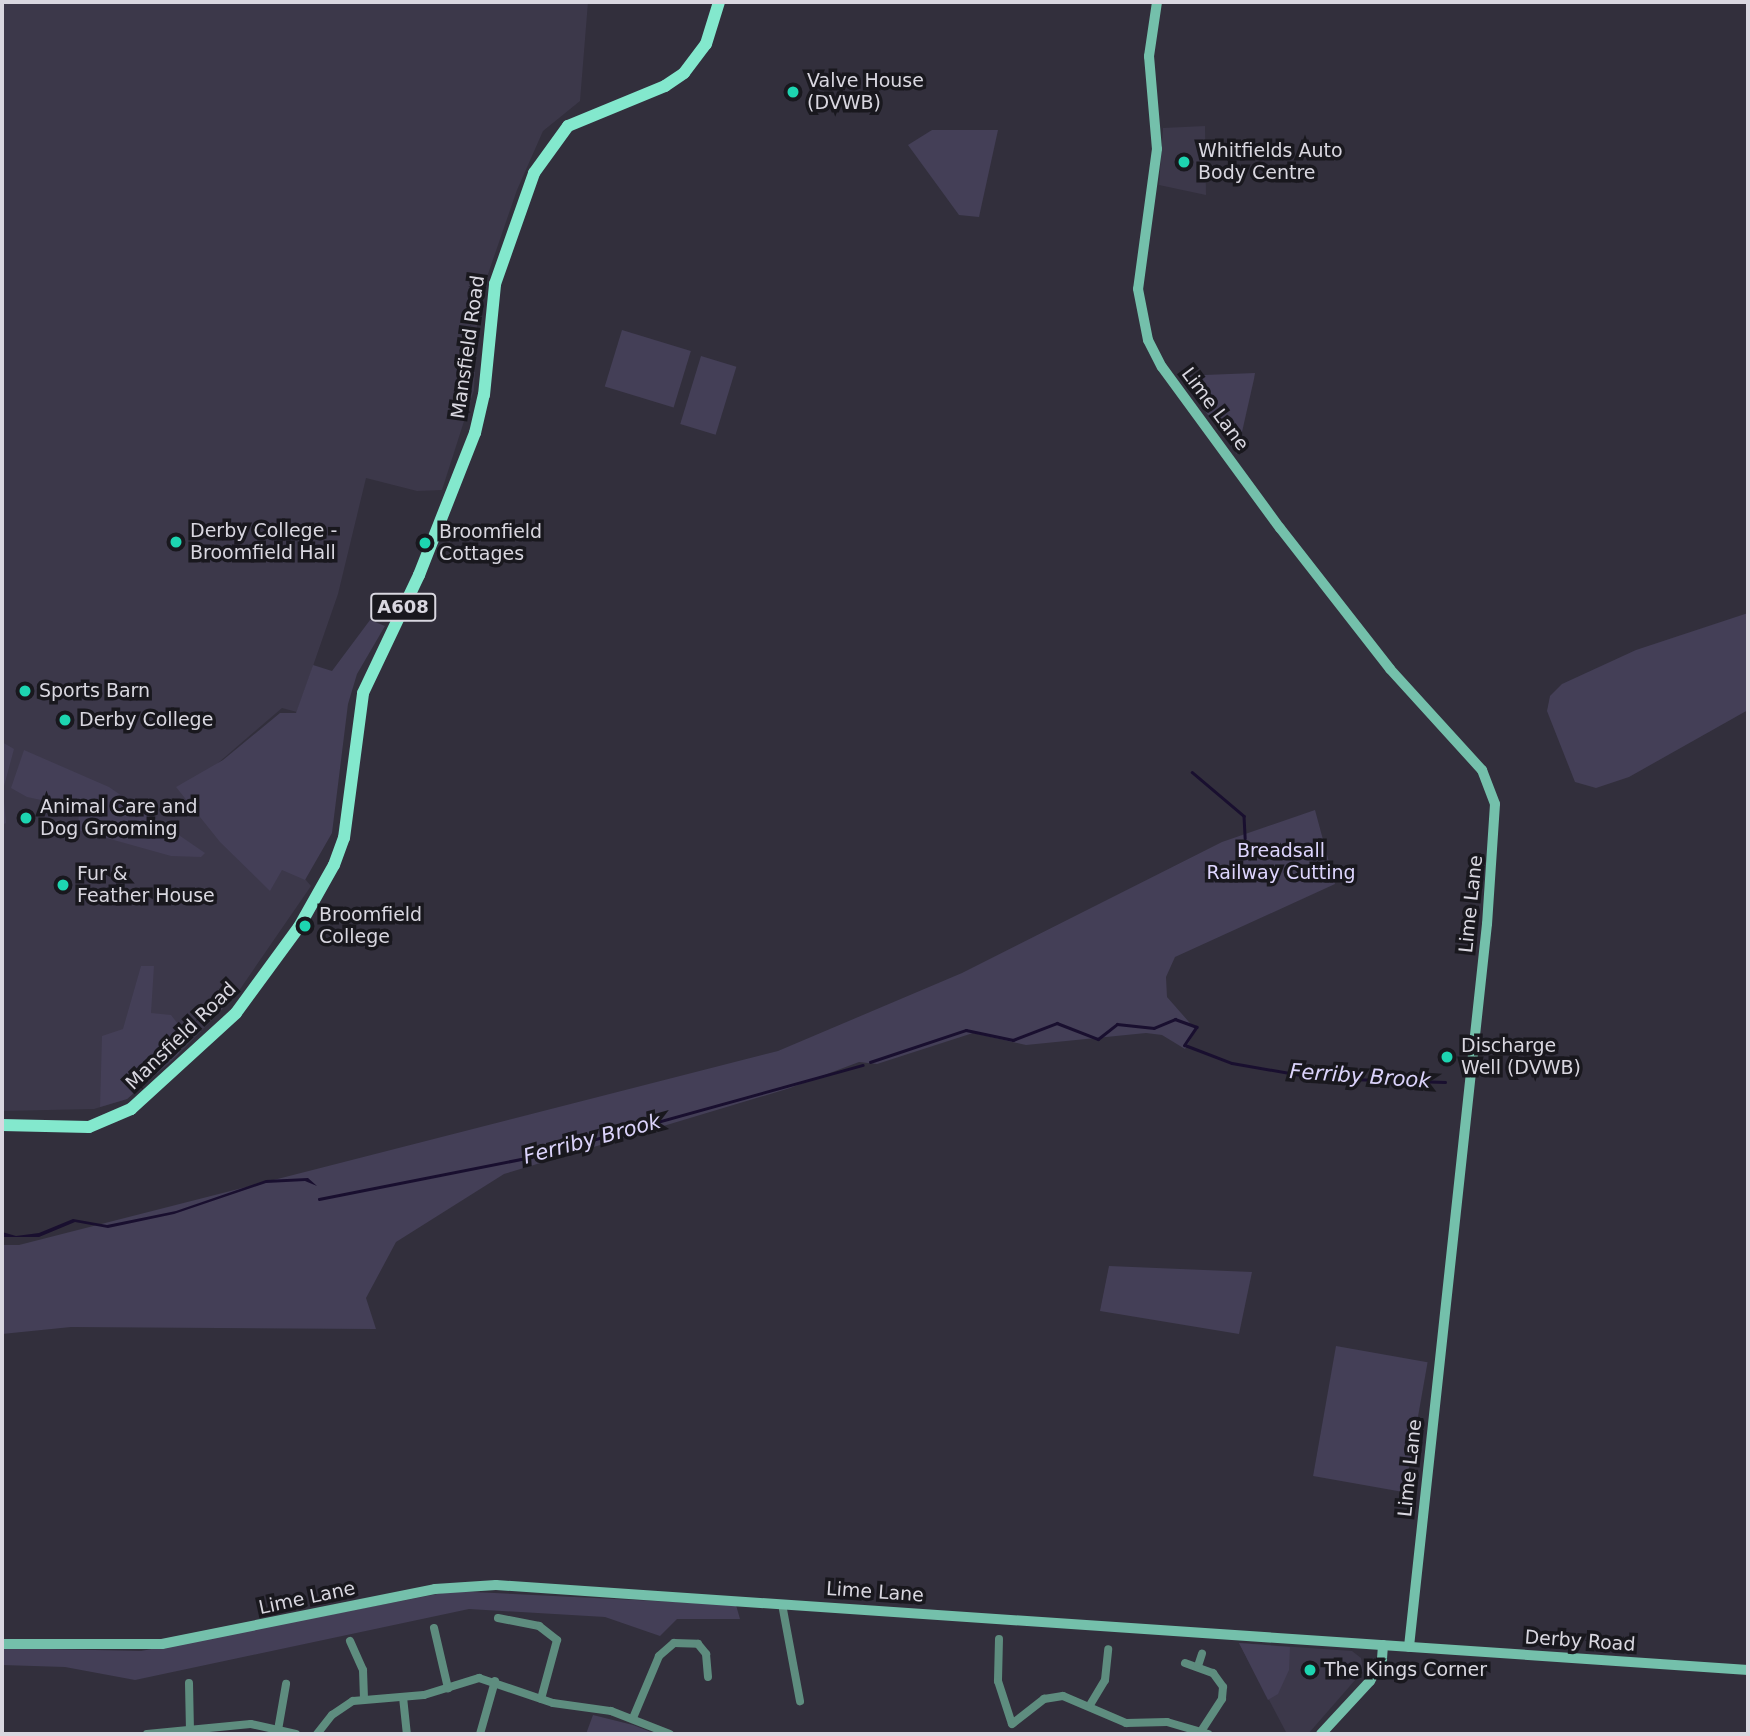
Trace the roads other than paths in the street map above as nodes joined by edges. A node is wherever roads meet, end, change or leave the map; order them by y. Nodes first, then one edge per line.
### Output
1 (719, 2) edge
2 (1157, 2) edge
3 (2, 1125) edge
4 (782, 1604) junction
5 (498, 1618) dead end
6 (434, 1628) dead end
7 (999, 1639) dead end
8 (350, 1641) dead end
9 (569, 1642) dead end
10 (2, 1644) edge
11 (1383, 1645) junction
12 (559, 1647) junction
13 (1409, 1647) junction
14 (1108, 1649) dead end
15 (1202, 1654) dead end
16 (988, 1657) dead end
17 (998, 1658) junction
18 (1094, 1663) dead end
19 (1185, 1663) dead end
20 (1106, 1664) junction
21 (1198, 1666) junction
22 (1748, 1670) edge
23 (708, 1677) dead end
24 (495, 1681) junction
25 (189, 1683) dead end
26 (286, 1684) dead end
27 (448, 1688) junction
28 (403, 1697) junction
29 (365, 1698) junction
30 (541, 1699) junction
31 (800, 1700) dead end
32 (1090, 1705) junction
33 (633, 1718) junction
34 (1167, 1722) junction
35 (190, 1729) junction
36 (278, 1730) junction
37 (216, 1732) edge
38 (1205, 1732) edge
39 (147, 1734) edge
40 (296, 1734) edge
41 (317, 1734) edge
42 (407, 1734) edge
43 (480, 1734) edge
44 (670, 1734) edge
45 (1166, 1734) edge
46 (1321, 1734) edge

1 - 3 main road, Mansfield Road / A608
2 - 13 street, Lime Lane
4 - 10 street, Lime Lane
4 - 11 street, Lime Lane
4 - 31 street
5 - 12 street
6 - 27 street
7 - 17 street
8 - 29 street
9 - 12 street
11 - 13 street, Lime Lane
11 - 46 street
12 - 30 street
13 - 22 street, Derby Road
14 - 20 street
15 - 21 street
16 - 17 street
17 - 32 street
18 - 20 street
19 - 21 street
20 - 32 street
21 - 38 street
23 - 33 street
24 - 27 street
24 - 30 street
24 - 43 street
25 - 35 street
26 - 36 street
27 - 28 street
28 - 29 street
28 - 42 street
29 - 41 street
30 - 33 street
32 - 34 street
33 - 44 street
34 - 38 street
34 - 45 street
35 - 37 street
35 - 39 street
36 - 37 street
36 - 40 street

